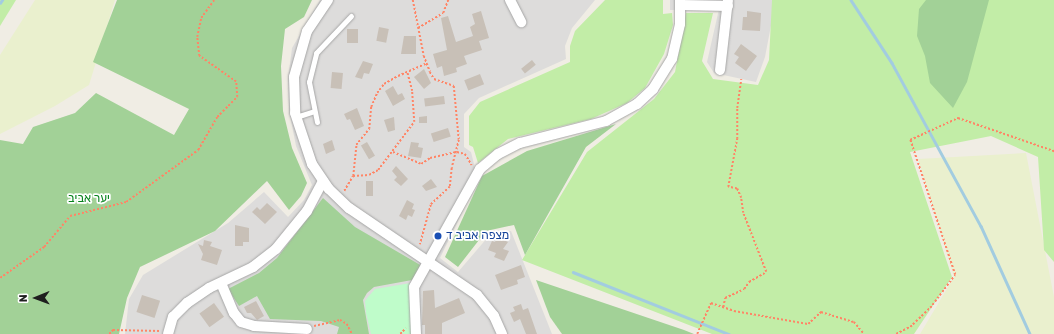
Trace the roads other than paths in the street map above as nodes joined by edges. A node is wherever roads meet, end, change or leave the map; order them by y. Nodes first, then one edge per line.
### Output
1 (328, 0) edge
2 (513, 1) edge
3 (681, 2) edge
4 (728, 3) edge
5 (351, 16) dead end
6 (522, 22) dead end
7 (720, 70) dead end
8 (314, 111) junction
9 (296, 117) junction
10 (317, 122) dead end
11 (323, 181) junction
12 (429, 262) junction
13 (221, 283) junction
14 (307, 329) road end
15 (168, 332) edge
16 (416, 334) edge
17 (502, 334) edge

1 - 9 street
2 - 6 street
3 - 4 street
3 - 12 street
4 - 7 street
5 - 8 lane
8 - 9 lane
8 - 10 lane
9 - 11 street
11 - 12 street
11 - 13 street
12 - 16 street
12 - 17 street
13 - 14 street
13 - 15 street

